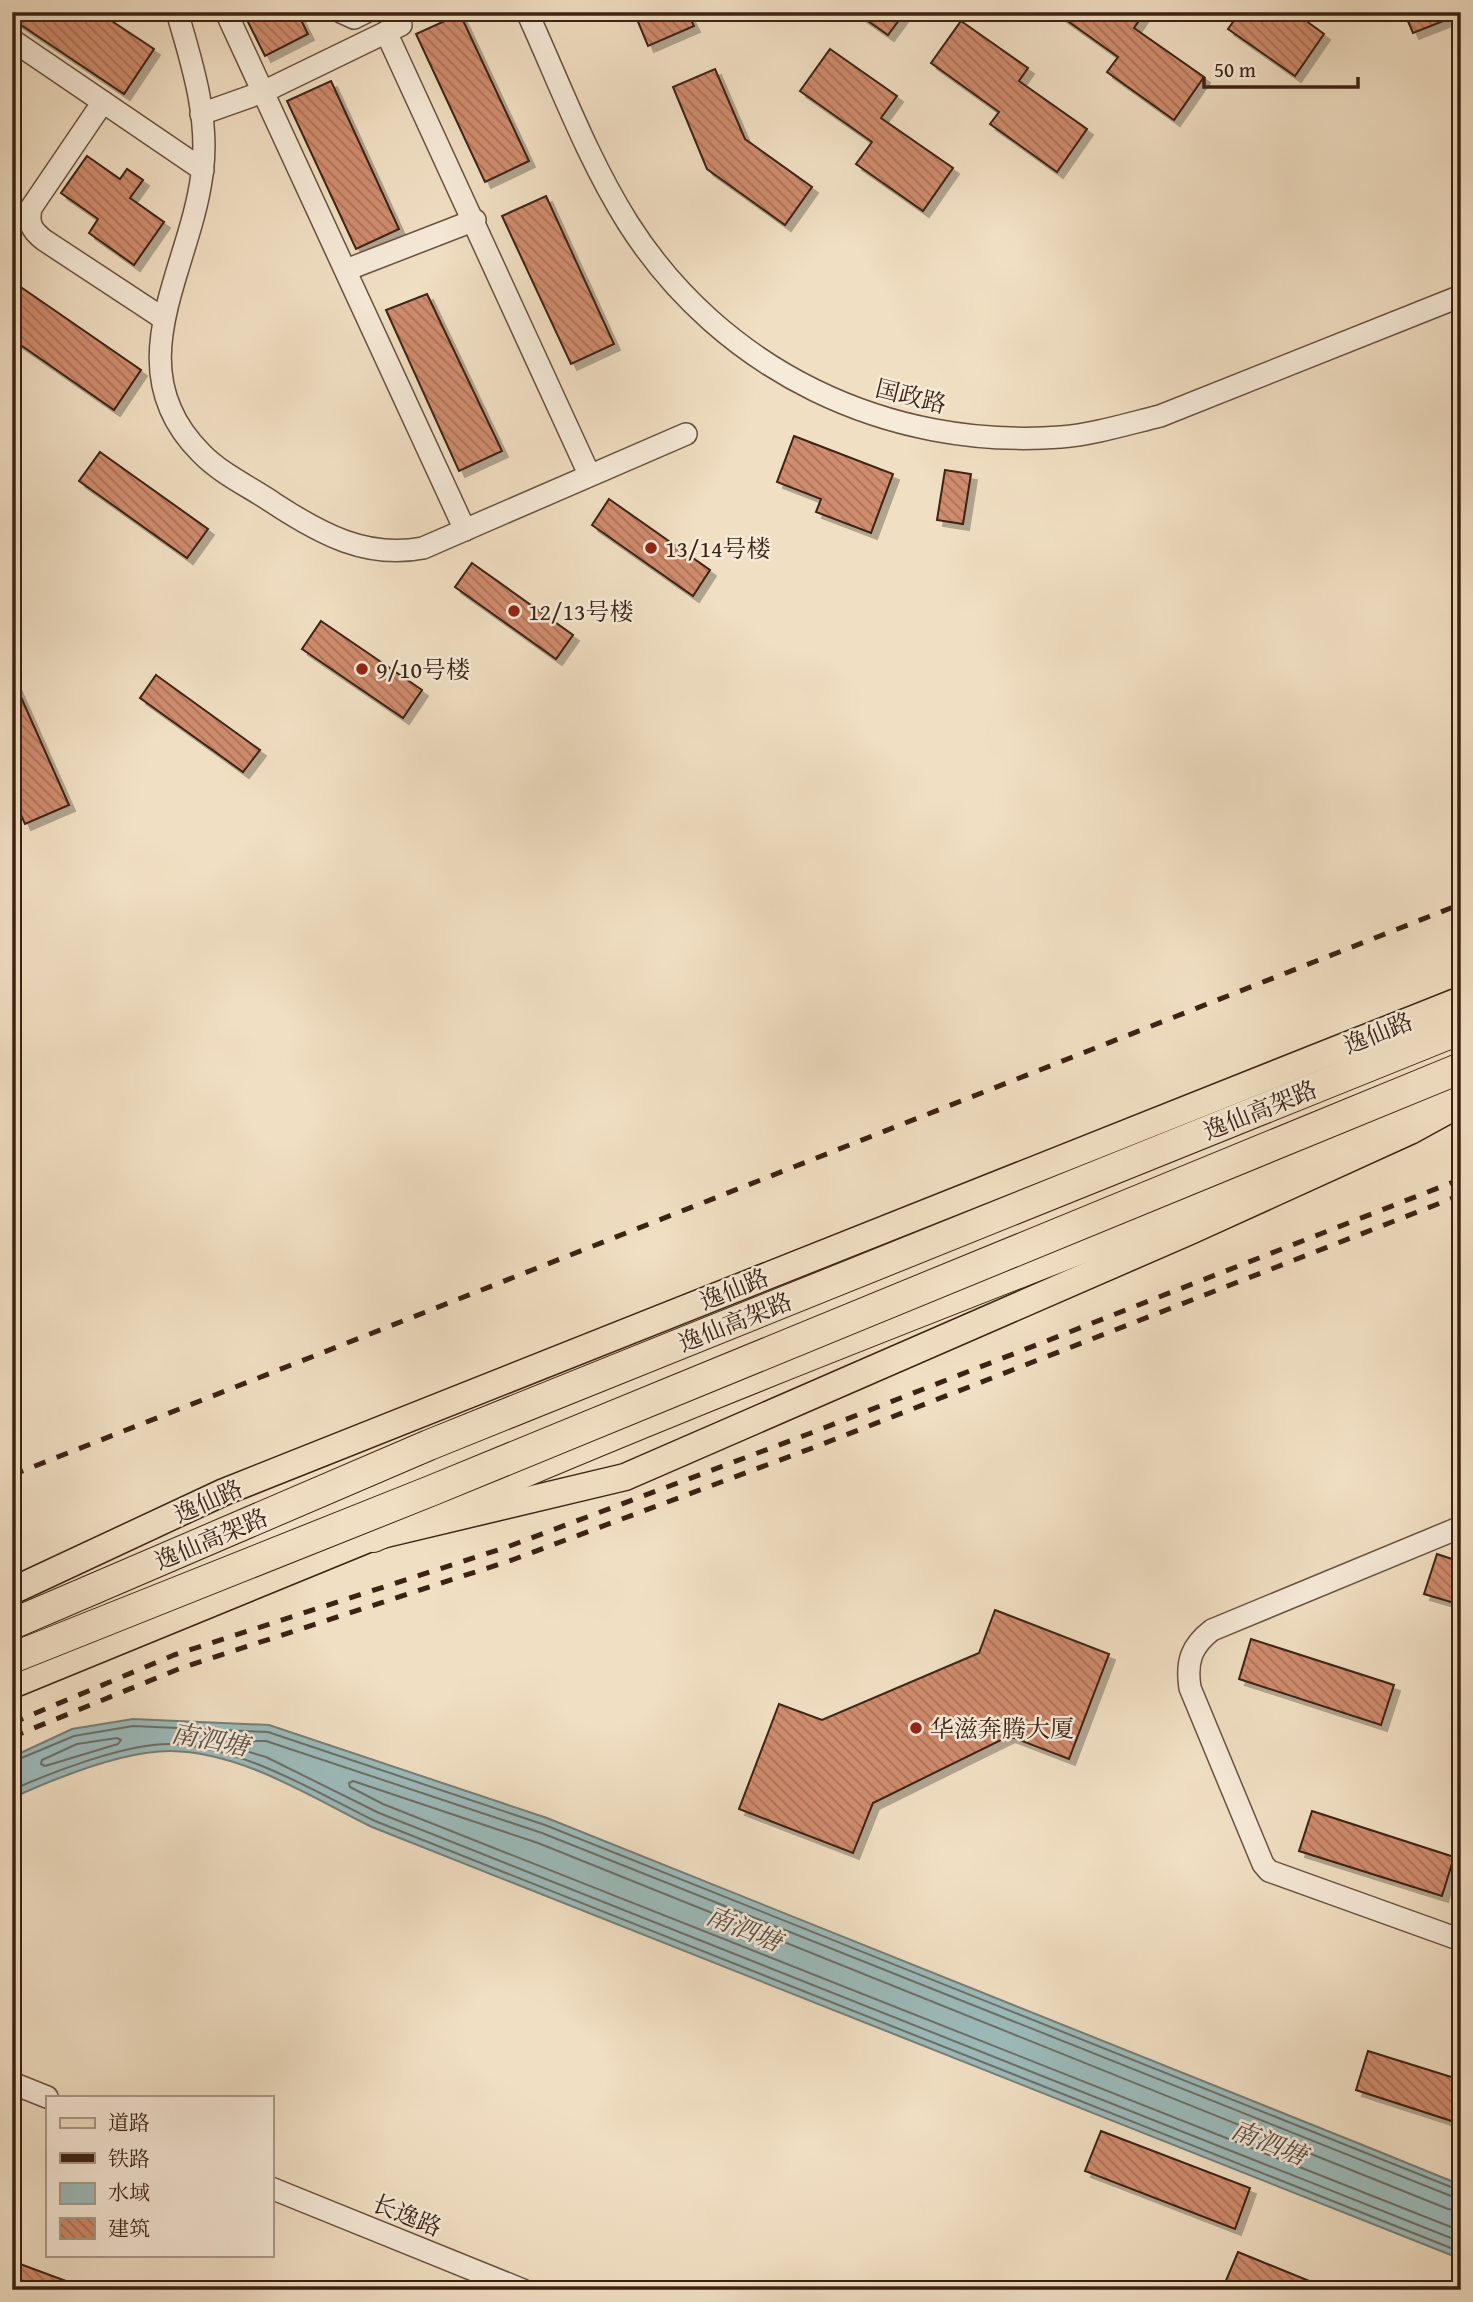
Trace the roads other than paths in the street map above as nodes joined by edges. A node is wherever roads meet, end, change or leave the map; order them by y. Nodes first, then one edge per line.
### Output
1 (177, 12) edge
2 (226, 12) edge
3 (341, 12) edge
4 (366, 12) edge
5 (527, 12) edge
6 (12, 40) edge
7 (263, 92) junction
8 (103, 102) junction
9 (201, 114) junction
10 (203, 170) junction
11 (475, 220) junction
12 (346, 270) junction
13 (1461, 296) edge
14 (164, 319) junction
15 (686, 434) dead end
16 (589, 474) junction
17 (465, 530) junction
18 (1461, 1000) edge
19 (1461, 1029) edge
20 (1461, 1068) edge
21 (1461, 1103) edge
22 (1461, 1527) edge
23 (373, 1536) junction
24 (12, 1591) edge
25 (12, 1624) edge
26 (12, 1658) edge
27 (12, 1685) edge
28 (1461, 1940) edge
29 (12, 2083) edge
30 (46, 2097) edge
31 (273, 2189) edge
32 (523, 2290) edge

1 - 9 street
2 - 7 street
3 - 4 street
5 - 13 street, 国政路
6 - 8 street
7 - 9 street
7 - 11 street
7 - 12 street
8 - 10 street
8 - 14 street
9 - 10 street
10 - 14 street
11 - 12 street
11 - 16 street
12 - 17 street
14 - 17 street
15 - 16 street
16 - 17 street
18 - 24 main road, 逸仙路
19 - 25 highway, 逸仙高架路
20 - 23 highway
20 - 23 main road
20 - 26 highway, 逸仙高架路, bridge
21 - 23 main road
22 - 28 street
23 - 27 main road
29 - 30 street
31 - 32 street, 长逸路

